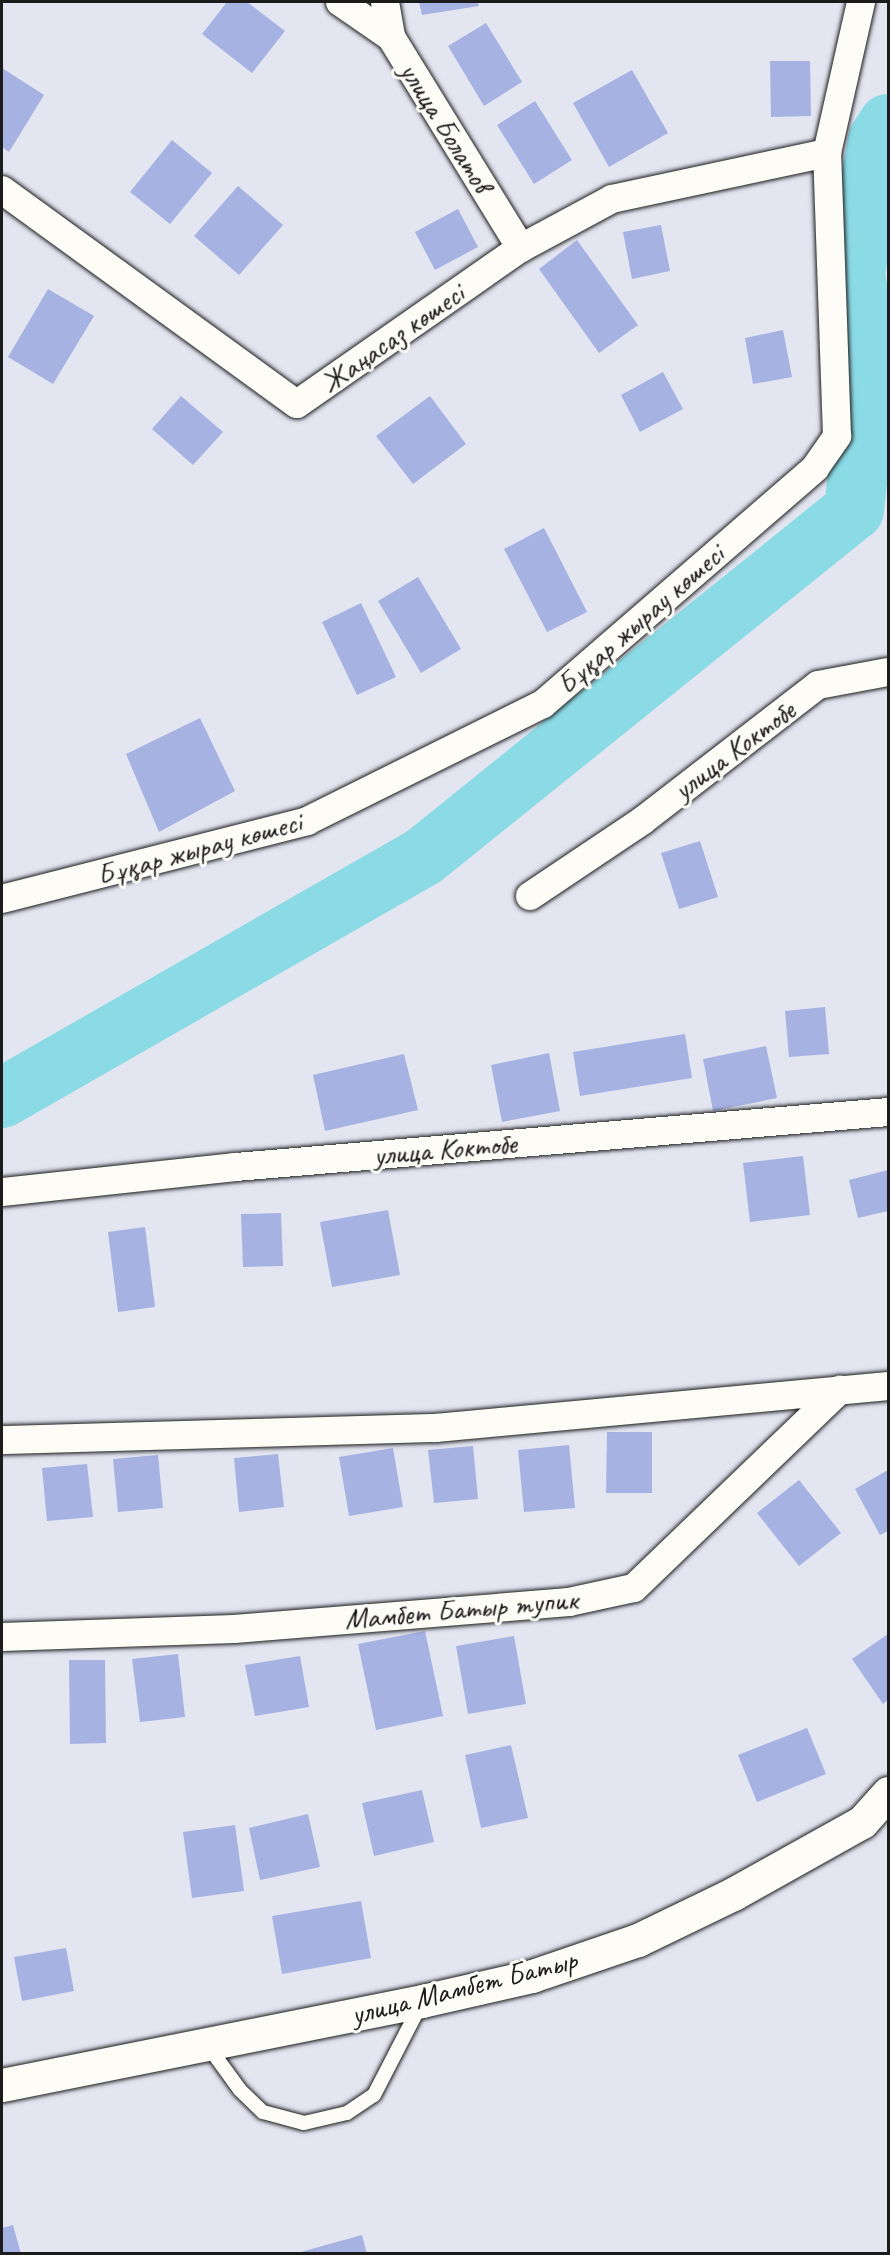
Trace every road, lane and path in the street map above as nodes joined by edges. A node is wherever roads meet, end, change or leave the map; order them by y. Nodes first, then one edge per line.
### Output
1 (340, 2) edge
2 (385, 2) edge
3 (861, 2) edge
4 (391, 37) junction
5 (827, 153) junction
6 (2, 190) edge
7 (521, 248) junction
8 (888, 672) edge
9 (530, 896) dead end
10 (2, 898) edge
11 (888, 1112) edge
12 (2, 1192) edge
13 (888, 1386) edge
14 (840, 1390) junction
15 (2, 1440) edge
16 (2, 1637) edge
17 (888, 1793) edge
18 (875, 1818) edge
19 (422, 2001) junction
20 (207, 2044) junction
21 (2, 2085) edge

1 - 4 street
2 - 4 street, улица Болатов
3 - 5 street, Бұқар жырау көшесі
4 - 7 street, улица Болатов
5 - 7 street, Жаңасаз көшесі
5 - 10 street, Бұқар жырау көшесі
6 - 7 street, Жаңасаз көшесі
8 - 9 street, улица Коктобе
11 - 12 street, улица Коктобе
13 - 14 street
14 - 15 street
14 - 16 street, Мамбет Батыр тупик
17 - 18 main road, улица Мамбет Батыр
18 - 19 main road, улица Мамбет Батыр
19 - 20 main road, улица Мамбет Батыр
19 - 20 lane
20 - 21 main road, улица Мамбет Батыр

